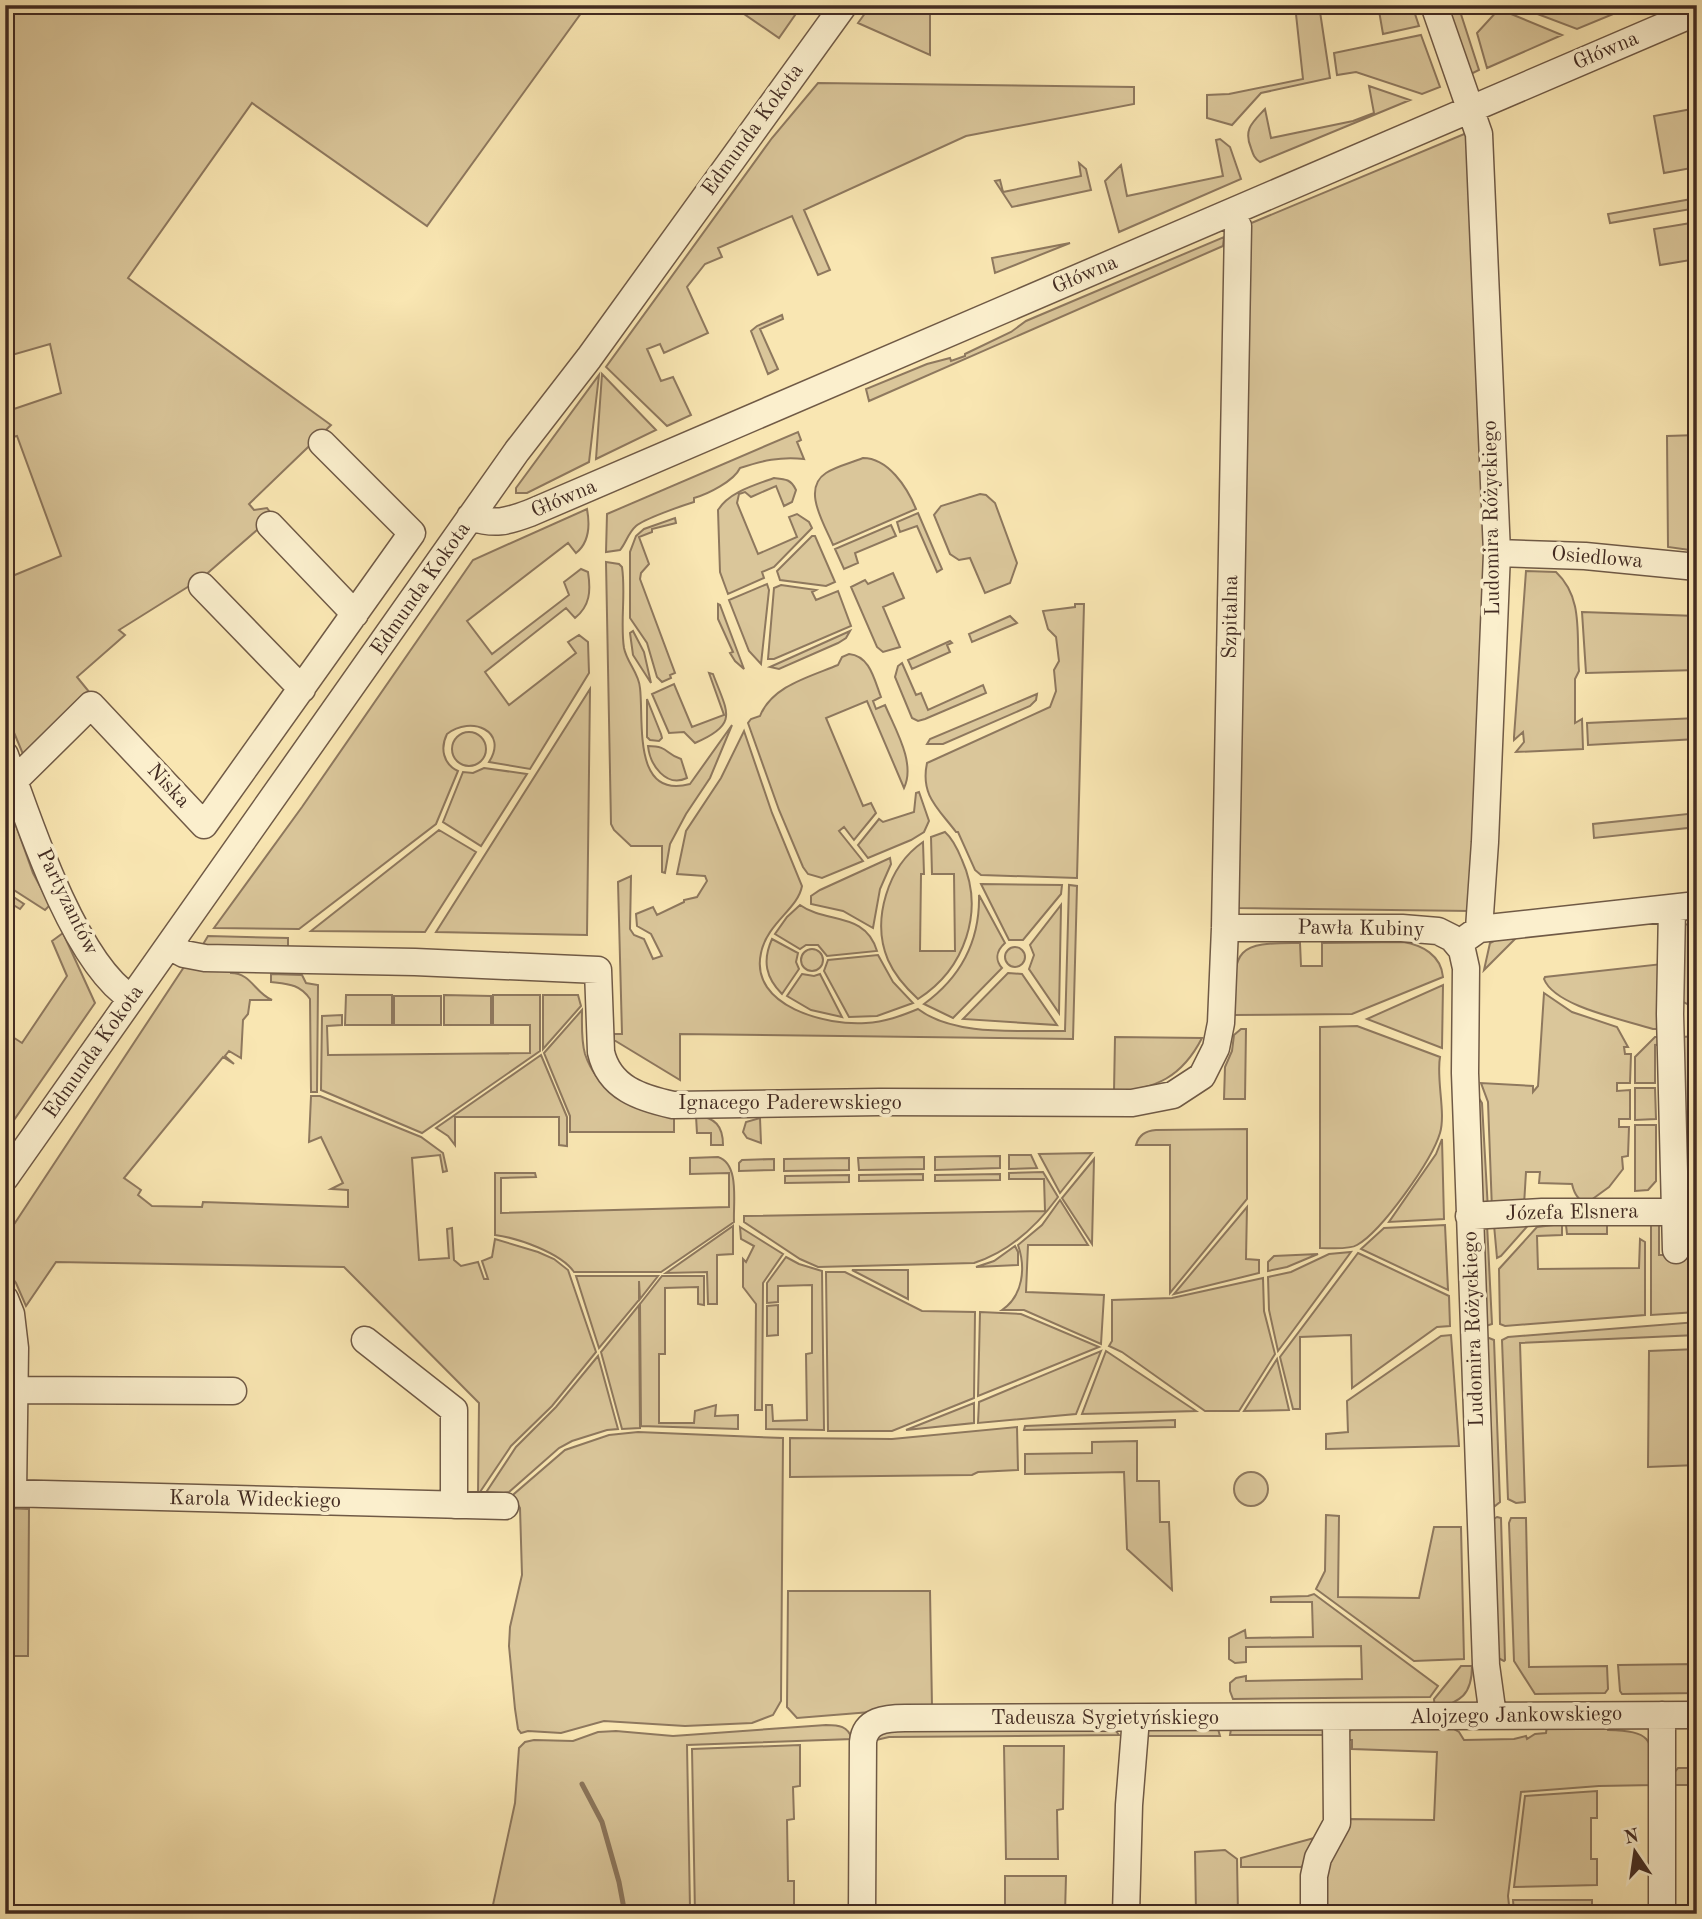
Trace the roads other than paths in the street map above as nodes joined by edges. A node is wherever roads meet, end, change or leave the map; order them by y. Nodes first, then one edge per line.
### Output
1 (844, 5) edge
2 (1434, 5) edge
3 (1697, 12) edge
4 (1469, 110) junction
5 (1230, 213) junction
6 (322, 443) dead end
7 (470, 517) junction
8 (270, 525) dead end
9 (1497, 553) junction
10 (1697, 567) edge
11 (202, 586) dead end
12 (355, 614) junction
13 (302, 690) junction
14 (5, 755) edge
15 (14, 781) junction
16 (1684, 907) edge
17 (1225, 928) junction
18 (1469, 936) junction
19 (169, 946) junction
20 (131, 999) junction
21 (1221, 1023) joint
22 (5, 1178) edge
23 (1675, 1212) junction
24 (1469, 1216) junction
25 (1676, 1250) dead end
26 (5, 1299) edge
27 (365, 1340) dead end
28 (14, 1390) junction
29 (233, 1391) dead end
30 (9, 1494) edge
31 (454, 1505) junction
32 (505, 1506) dead end
33 (1662, 1715) junction
34 (1697, 1715) edge
35 (1493, 1716) junction
36 (1136, 1718) junction
37 (1336, 1718) junction
38 (862, 1914) edge
39 (1126, 1914) edge
40 (1314, 1914) edge
41 (1662, 1914) edge

1 - 7 street, Edmunda Kokota
2 - 4 street, Ludomira Różyckiego
3 - 4 street, Główna
4 - 5 street, Główna
4 - 9 street, Ludomira Różyckiego
5 - 7 street, Główna
5 - 17 street, Szpitalna
6 - 12 street, Niska
7 - 19 street, Edmunda Kokota
8 - 12 street
9 - 10 street, Osiedlowa
9 - 18 street, Ludomira Różyckiego
11 - 13 street
12 - 13 street, Niska
13 - 15 street, Niska
14 - 15 street, Partyzantów
15 - 20 street, Partyzantów
16 - 18 street
16 - 23 street
17 - 18 street, Pawła Kubiny
17 - 21 street, Szpitalna
18 - 24 street, Ludomira Różyckiego
19 - 20 street, Edmunda Kokota
19 - 21 street, Ignacego Paderewskiego
20 - 22 street, Edmunda Kokota
23 - 24 street, Józefa Elsnera
23 - 25 street
24 - 35 street, Ludomira Różyckiego
26 - 28 street
27 - 31 street
28 - 29 street
28 - 30 street
30 - 31 street, Karola Wideckiego
31 - 32 street, Karola Wideckiego
33 - 34 street, Alojzego Jankowskiego
33 - 35 street, Alojzego Jankowskiego
33 - 41 street
35 - 37 street, Alojzego Jankowskiego
36 - 37 street, Tadeusza Sygietyńskiego
36 - 38 street, Tadeusza Sygietyńskiego
36 - 39 street
37 - 40 street

